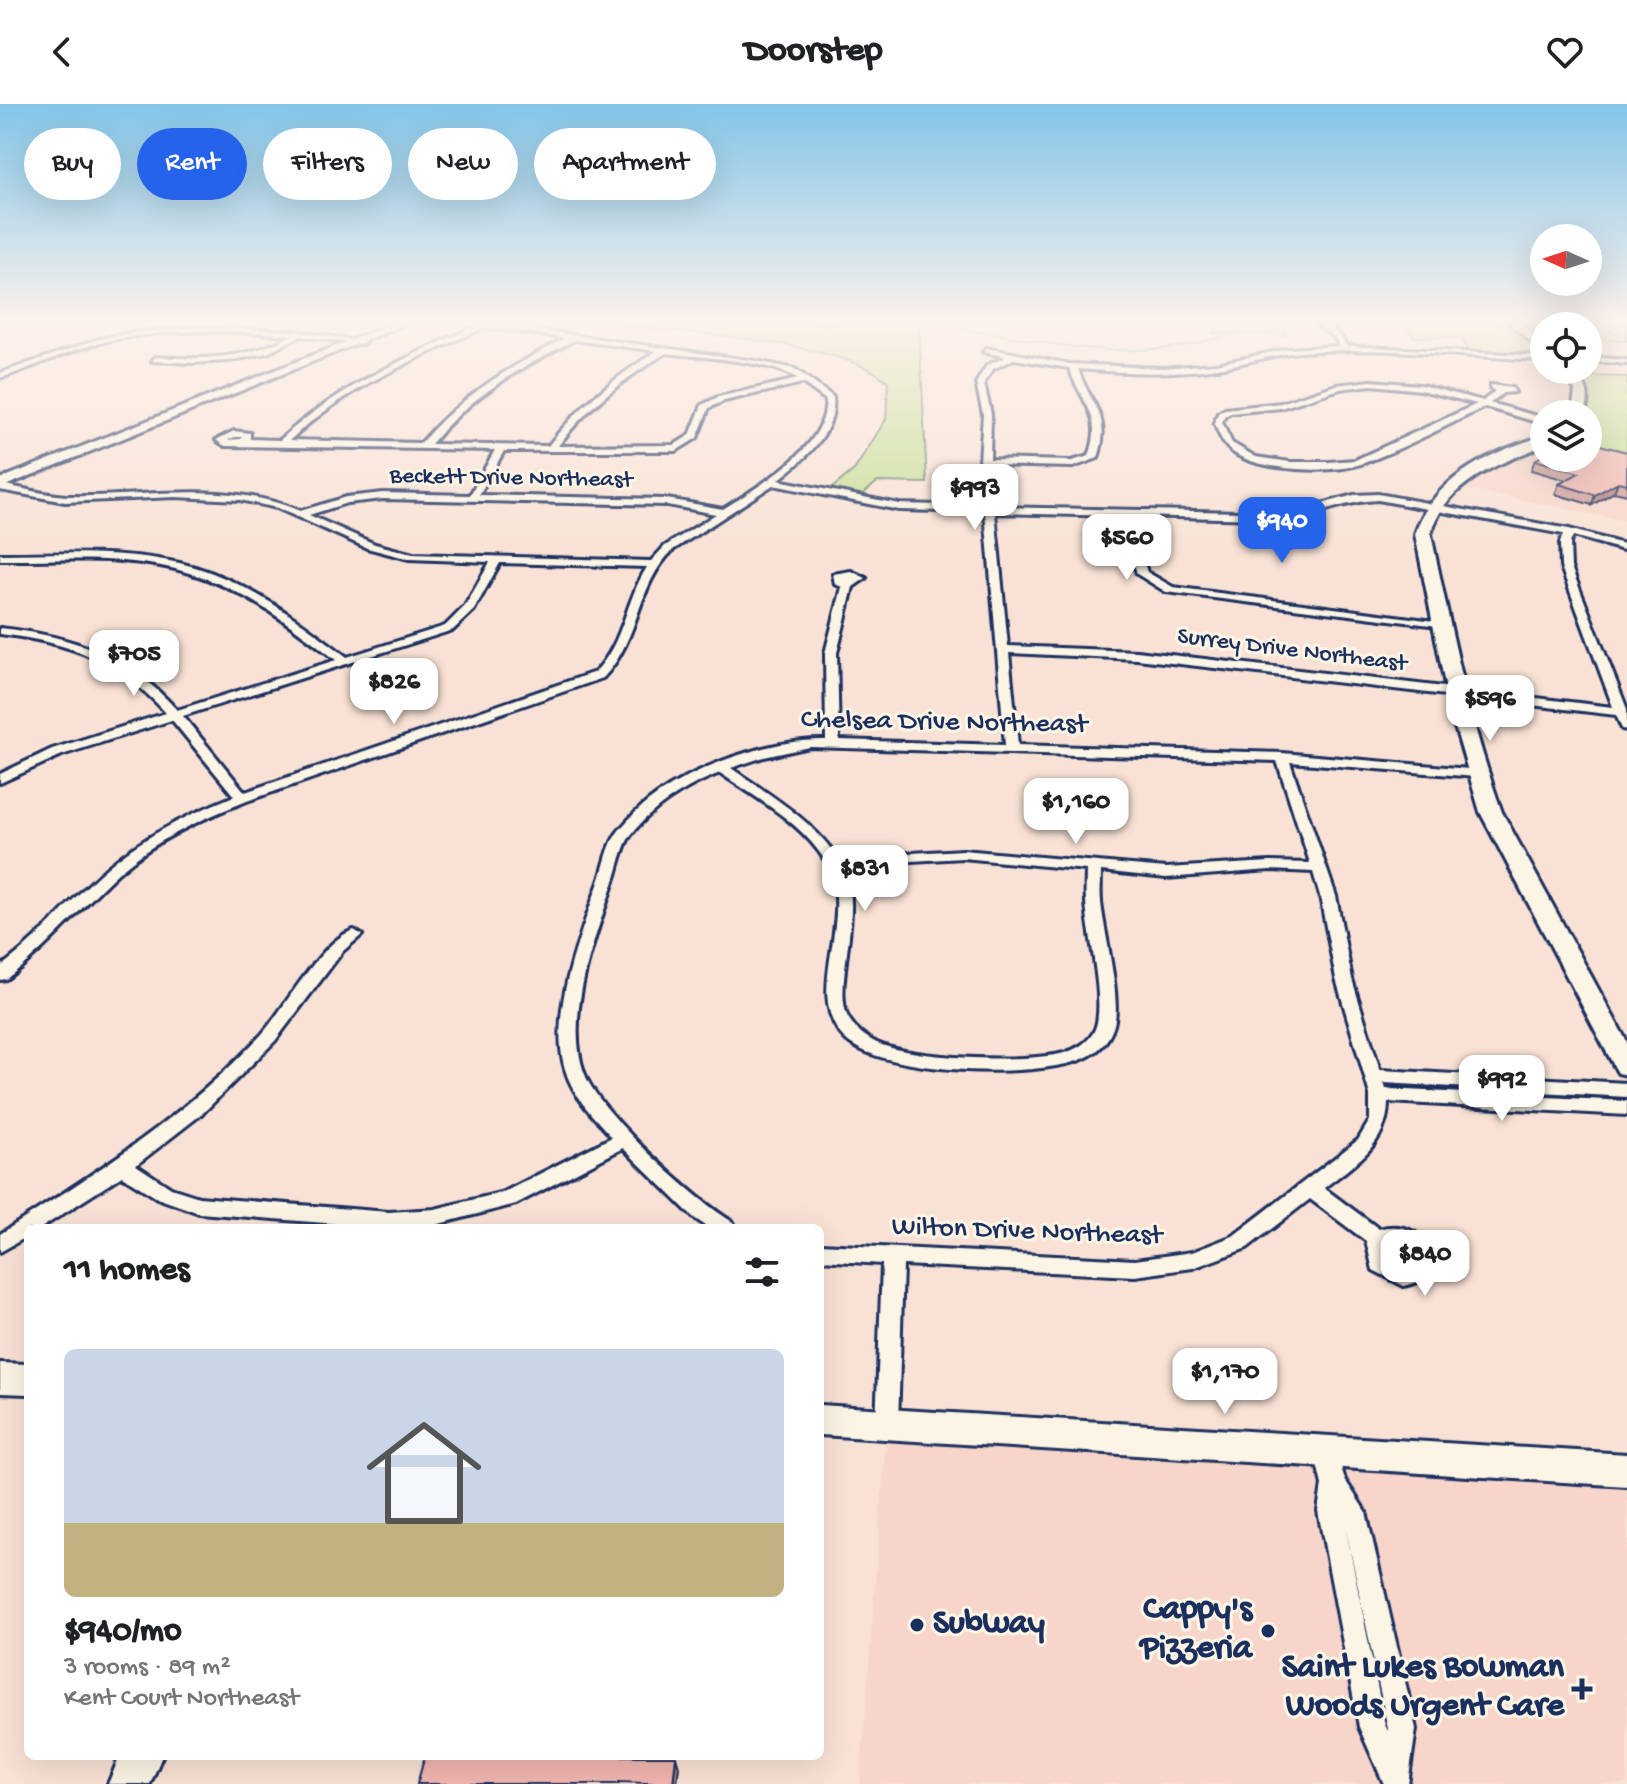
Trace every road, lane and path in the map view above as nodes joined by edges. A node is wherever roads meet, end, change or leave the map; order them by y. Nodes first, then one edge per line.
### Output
1 (209, 402) edge
2 (327, 402) edge
3 (463, 402) edge
4 (588, 402) edge
5 (714, 402) edge
6 (831, 402) edge
7 (986, 402) edge
8 (1089, 402) edge
9 (1295, 402) edge
10 (1472, 402) edge
11 (1486, 402) edge
12 (1482, 405) junction
13 (1530, 417) edge
14 (245, 442) dead end
15 (282, 443) junction
16 (424, 446) junction
17 (1530, 447) edge
18 (501, 448) junction
19 (551, 449) junction
20 (985, 462) junction
21 (769, 481) junction
22 (0, 485) edge
23 (473, 498) junction
24 (1433, 505) junction
25 (990, 509) junction
26 (722, 512) junction
27 (1124, 513) junction
28 (301, 514) junction
29 (1270, 517) junction
30 (1569, 532) junction
31 (1279, 537) dead end
32 (1627, 548) edge
33 (0, 557) edge
34 (496, 561) junction
35 (653, 564) junction
36 (848, 585) dead end
37 (1442, 625) junction
38 (0, 631) edge
39 (1005, 649) junction
40 (346, 662) junction
41 (1455, 693) junction
42 (1621, 712) junction
43 (176, 715) junction
44 (1627, 726) edge
45 (832, 743) junction
46 (1012, 748) junction
47 (1282, 757) junction
48 (724, 769) junction
49 (1476, 773) junction
50 (2, 776) edge
51 (242, 798) junction
52 (837, 866) junction
53 (1094, 867) junction
54 (1320, 868) junction
55 (354, 935) dead end
56 (0, 975) edge
57 (1627, 1066) edge
58 (1376, 1085) junction
59 (1627, 1090) edge
60 (1627, 1108) edge
61 (624, 1139) junction
62 (122, 1166) junction
63 (1311, 1189) junction
64 (31, 1224) edge
65 (720, 1224) edge
66 (24, 1229) edge
67 (1378, 1239) dead end
68 (0, 1244) edge
69 (824, 1252) edge
70 (893, 1256) junction
71 (0, 1378) edge
72 (24, 1379) edge
73 (824, 1420) edge
74 (887, 1425) junction
75 (1326, 1451) junction
76 (1627, 1470) edge
77 (139, 1760) edge
78 (1397, 1782) edge
79 (129, 1784) edge

1 - 22 main road
2 - 15 street
3 - 16 street
4 - 19 street
5 - 19 street
6 - 21 street
7 - 20 street
8 - 20 street
9 - 12 street
10 - 12 street
11 - 12 street
12 - 13 street
14 - 15 street
15 - 16 street
16 - 18 street
17 - 24 main road
18 - 19 street
18 - 23 street
20 - 25 street
21 - 25 street
21 - 26 street
22 - 28 street
23 - 26 street, Beckett Drive Northeast
23 - 28 street, Beckett Drive Northeast
24 - 29 street
24 - 30 street
24 - 37 main road
25 - 27 street
25 - 39 street
26 - 35 street
27 - 29 street
27 - 37 street
28 - 34 street
29 - 31 street
30 - 32 street
30 - 42 street
33 - 40 street
34 - 35 street
34 - 40 street
35 - 51 street
36 - 45 street
37 - 41 main road
38 - 43 street
39 - 41 street, Surrey Drive Northeast
39 - 46 street
40 - 43 street
41 - 42 street, Surrey Drive Northeast
41 - 49 main road
42 - 44 street
43 - 50 street
43 - 51 street
45 - 46 street, Chelsea Drive Northeast
45 - 48 street, Chelsea Drive Northeast
46 - 47 street, Chelsea Drive Northeast
47 - 49 street, Chelsea Drive Northeast
47 - 54 street, Wilton Drive Northeast
48 - 52 street
48 - 61 street, Chelsea Drive Northeast
49 - 57 main road
51 - 56 street
52 - 53 street
52 - 53 street
53 - 54 street
54 - 58 street, Wilton Drive Northeast
55 - 62 street
58 - 59 street
58 - 60 street
58 - 63 street, Wilton Drive Northeast
61 - 62 street
61 - 65 street
62 - 64 street
63 - 67 street
63 - 70 street, Wilton Drive Northeast
66 - 68 street
69 - 70 street, Wilton Drive Northeast
70 - 74 street
71 - 72 main road
73 - 74 main road
74 - 75 main road
75 - 76 main road
75 - 78 street
77 - 79 main road

